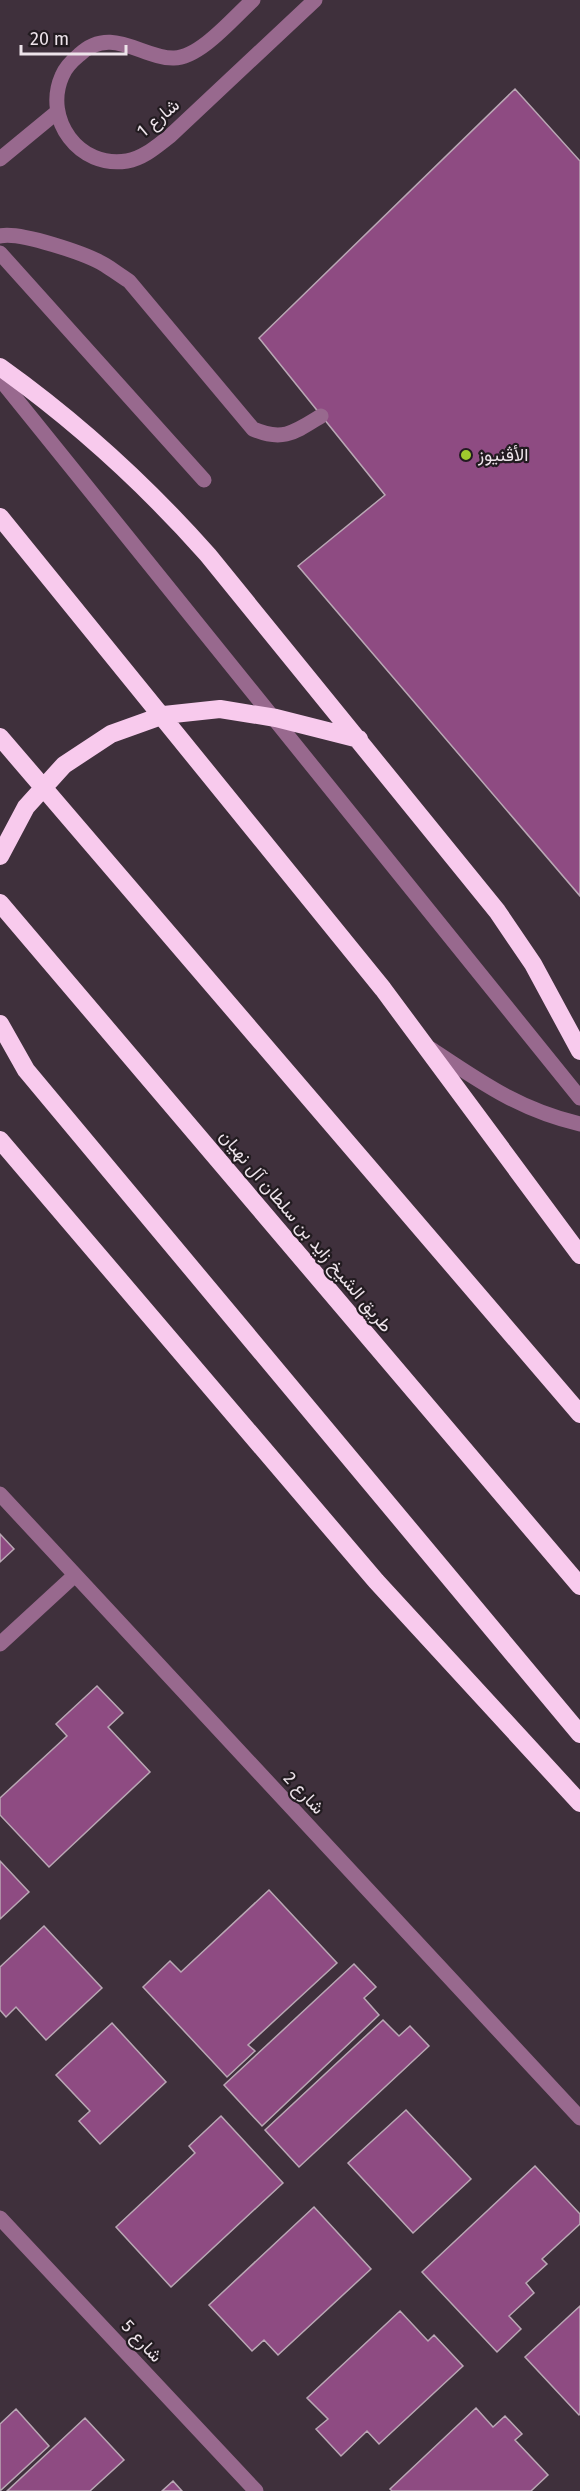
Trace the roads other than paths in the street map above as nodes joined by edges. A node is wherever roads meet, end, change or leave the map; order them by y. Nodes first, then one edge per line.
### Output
1 (253, 0) edge
2 (315, 0) edge
3 (57, 112) junction
4 (0, 159) edge
5 (0, 236) edge
6 (0, 253) edge
7 (0, 367) edge
8 (0, 380) edge
9 (321, 416) dead end
10 (204, 480) dead end
11 (0, 517) edge
12 (0, 737) edge
13 (359, 739) junction
14 (0, 856) edge
15 (0, 903) edge
16 (0, 1024) edge
17 (425, 1045) junction
18 (580, 1051) edge
19 (580, 1098) edge
20 (580, 1124) edge
21 (0, 1140) edge
22 (580, 1255) edge
23 (580, 1414) edge
24 (0, 1494) edge
25 (75, 1575) junction
26 (580, 1586) edge
27 (0, 1644) edge
28 (580, 1734) edge
29 (580, 1803) edge
30 (580, 2118) edge
31 (0, 2218) edge
32 (256, 2491) edge

1 - 3 street
2 - 3 street, شارع 1
3 - 4 street
5 - 9 street
6 - 10 street
7 - 13 highway
8 - 19 street
11 - 17 highway
12 - 23 highway
13 - 14 highway
13 - 18 highway
15 - 26 highway, طريق الشيخ زايد بن سلطان آل نهيان
16 - 28 highway
17 - 20 street
17 - 22 highway
21 - 29 highway
24 - 25 street, شارع 2
25 - 27 street
25 - 30 street, شارع 2
31 - 32 street, شارع 5

